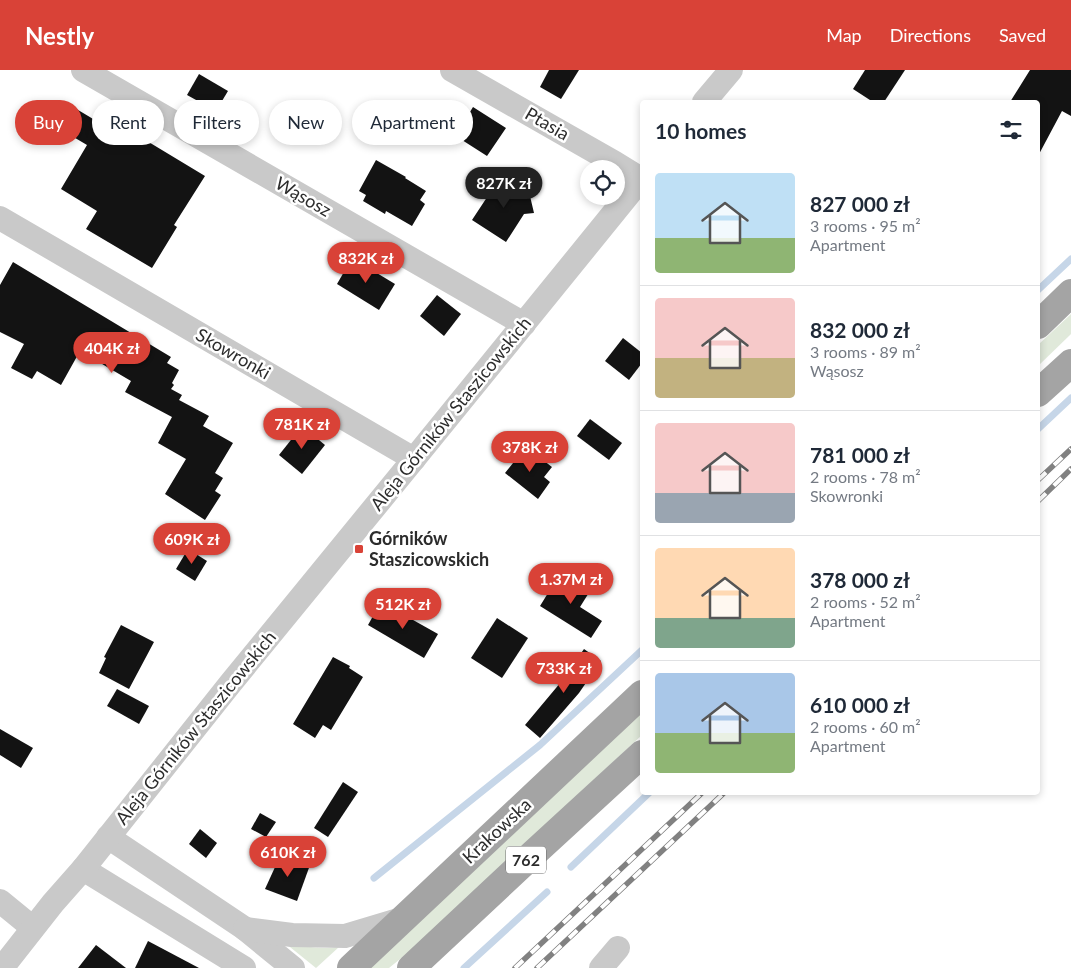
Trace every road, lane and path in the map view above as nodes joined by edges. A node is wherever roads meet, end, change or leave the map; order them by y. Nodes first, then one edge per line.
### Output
1 (83, 70) edge
2 (452, 70) edge
3 (731, 70) edge
4 (706, 100) edge
5 (640, 177) edge
6 (640, 180) edge
7 (0, 218) edge
8 (1071, 293) edge
9 (1040, 322) edge
10 (524, 324) junction
11 (1071, 363) edge
12 (1040, 391) edge
13 (414, 459) junction
14 (640, 696) edge
15 (640, 756) edge
16 (108, 837) junction
17 (83, 869) junction
18 (0, 901) edge
19 (405, 918) junction
20 (33, 928) junction
21 (244, 928) junction
22 (618, 948) dead end
23 (221, 960) edge
24 (2, 968) edge
25 (244, 968) edge
26 (293, 968) edge
27 (351, 968) edge
28 (411, 968) edge
29 (601, 968) edge

1 - 10 street, Wąsosz
2 - 5 street, Ptasia
3 - 4 street
6 - 10 street, Aleja Górników Staszicowskich
7 - 13 street, Skowronki
8 - 9 main road
10 - 13 street, Aleja Górników Staszicowskich
11 - 12 main road
13 - 16 street, Aleja Górników Staszicowskich
14 - 19 main road, Krakowska / 762
15 - 28 main road, 762
16 - 17 street, Aleja Górników Staszicowskich
16 - 21 street, Aleja Górników Staszicowskich
17 - 20 street, Aleja Górników Staszicowskich
17 - 23 street
18 - 20 street
19 - 21 street, Aleja Górników Staszicowskich
19 - 27 main road, Krakowska / 762
20 - 24 street, Aleja Górników Staszicowskich
21 - 26 street, Aleja Górników Staszicowskich
22 - 29 street
23 - 25 street

